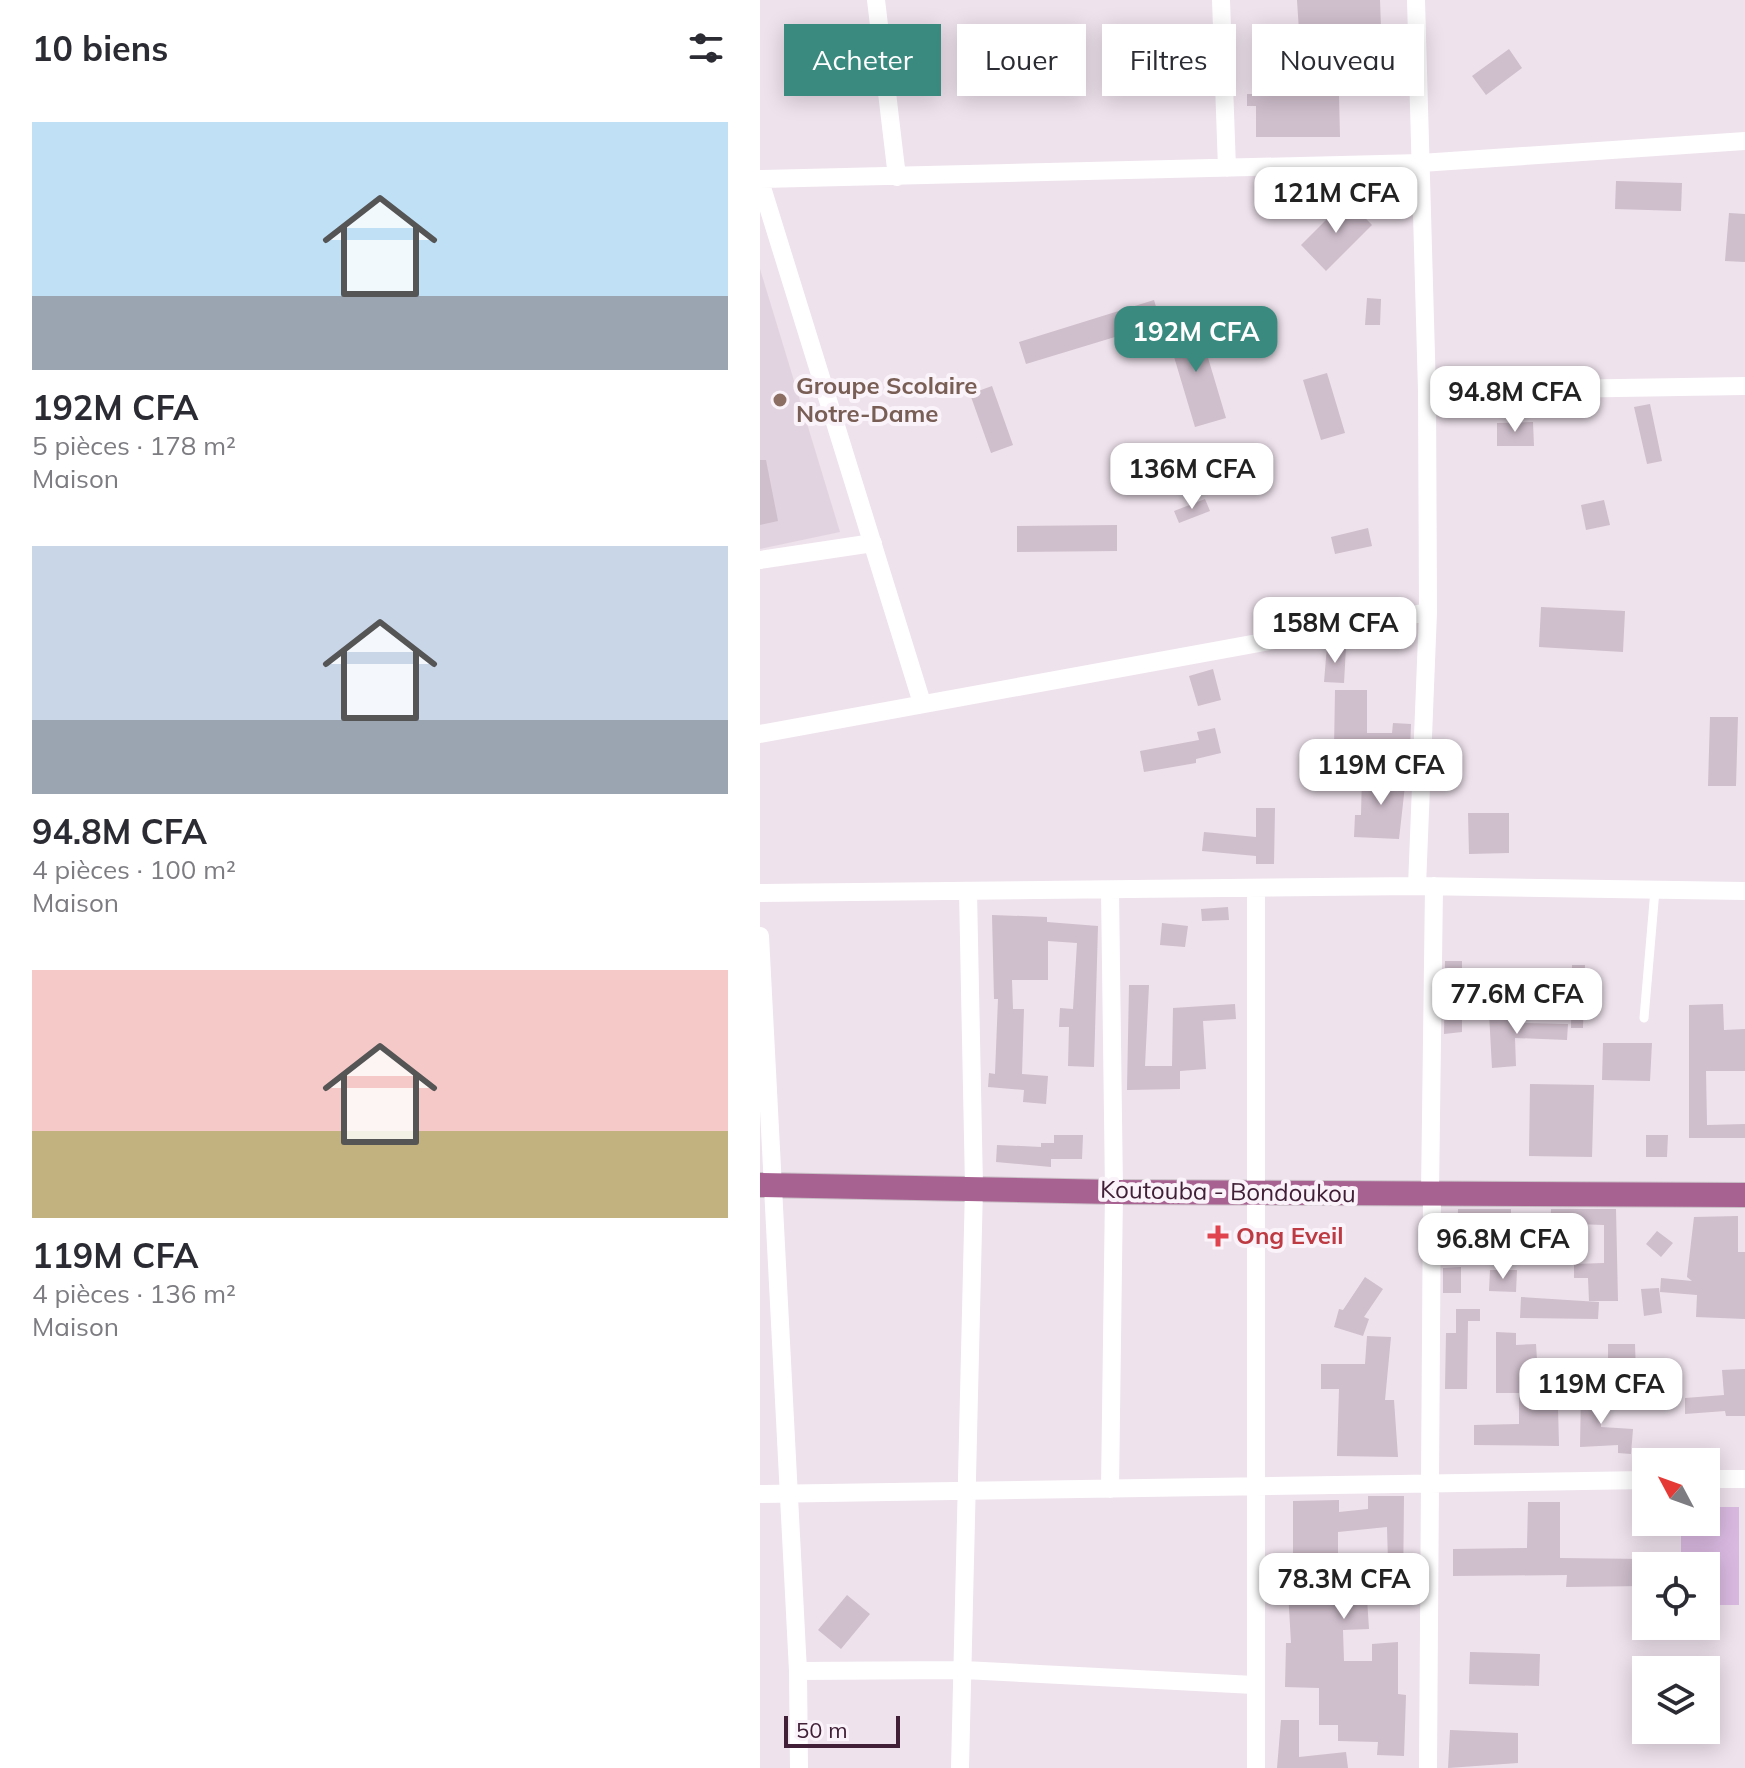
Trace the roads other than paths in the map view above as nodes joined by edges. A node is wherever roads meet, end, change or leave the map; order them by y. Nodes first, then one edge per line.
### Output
1 (876, 0) edge
2 (1221, 0) edge
3 (1416, 0) edge
4 (1745, 141) edge
5 (1421, 163) junction
6 (1227, 168) junction
7 (897, 177) junction
8 (760, 180) edge
9 (1745, 386) edge
10 (1427, 391) junction
11 (873, 543) junction
12 (760, 560) edge
13 (1428, 612) junction
14 (922, 703) junction
15 (760, 734) edge
16 (1426, 886) junction
17 (1256, 889) junction
18 (1110, 890) junction
19 (1655, 890) junction
20 (968, 891) junction
21 (1745, 891) edge
22 (760, 893) edge
23 (760, 936) edge
24 (1644, 1018) dead end
25 (763, 1035) edge
26 (768, 1185) edge
27 (974, 1187) junction
28 (1114, 1192) junction
29 (1253, 1192) junction
30 (1431, 1194) junction
31 (1745, 1195) edge
32 (1720, 1479) edge
33 (1745, 1479) edge
34 (1632, 1480) edge
35 (1427, 1483) junction
36 (1254, 1486) junction
37 (1110, 1489) junction
38 (966, 1493) junction
39 (760, 1494) edge
40 (787, 1495) junction
41 (964, 1670) junction
42 (798, 1671) junction
43 (1254, 1685) junction
44 (799, 1768) edge
45 (960, 1768) edge
46 (1256, 1768) edge
47 (1428, 1768) edge

1 - 7 street
2 - 6 street
3 - 5 street
4 - 5 street
5 - 6 street
5 - 10 street
6 - 7 street
7 - 8 street
8 - 11 street
9 - 10 street
10 - 13 street
11 - 12 street
11 - 14 street
13 - 14 street
13 - 16 street
14 - 15 street
16 - 17 street
16 - 19 street
16 - 30 street
17 - 18 street
17 - 29 street
18 - 20 street
18 - 28 street
19 - 21 street
19 - 24 lane
20 - 22 street
20 - 27 street
23 - 25 street
25 - 26 street
26 - 27 main road, Koutouba - Bondoukou
26 - 40 street
27 - 28 main road, Koutouba - Bondoukou
27 - 38 street
28 - 29 main road, Koutouba - Bondoukou
28 - 37 street
29 - 30 main road, Koutouba - Bondoukou
29 - 36 street
30 - 31 main road, Koutouba - Bondoukou
30 - 35 street
32 - 33 street
34 - 35 street
35 - 36 street
35 - 47 street
36 - 37 street
36 - 43 street
37 - 38 street
38 - 40 street
38 - 41 street
39 - 40 street
40 - 42 street
41 - 42 street
41 - 43 street
41 - 45 street
42 - 44 street
43 - 46 street

